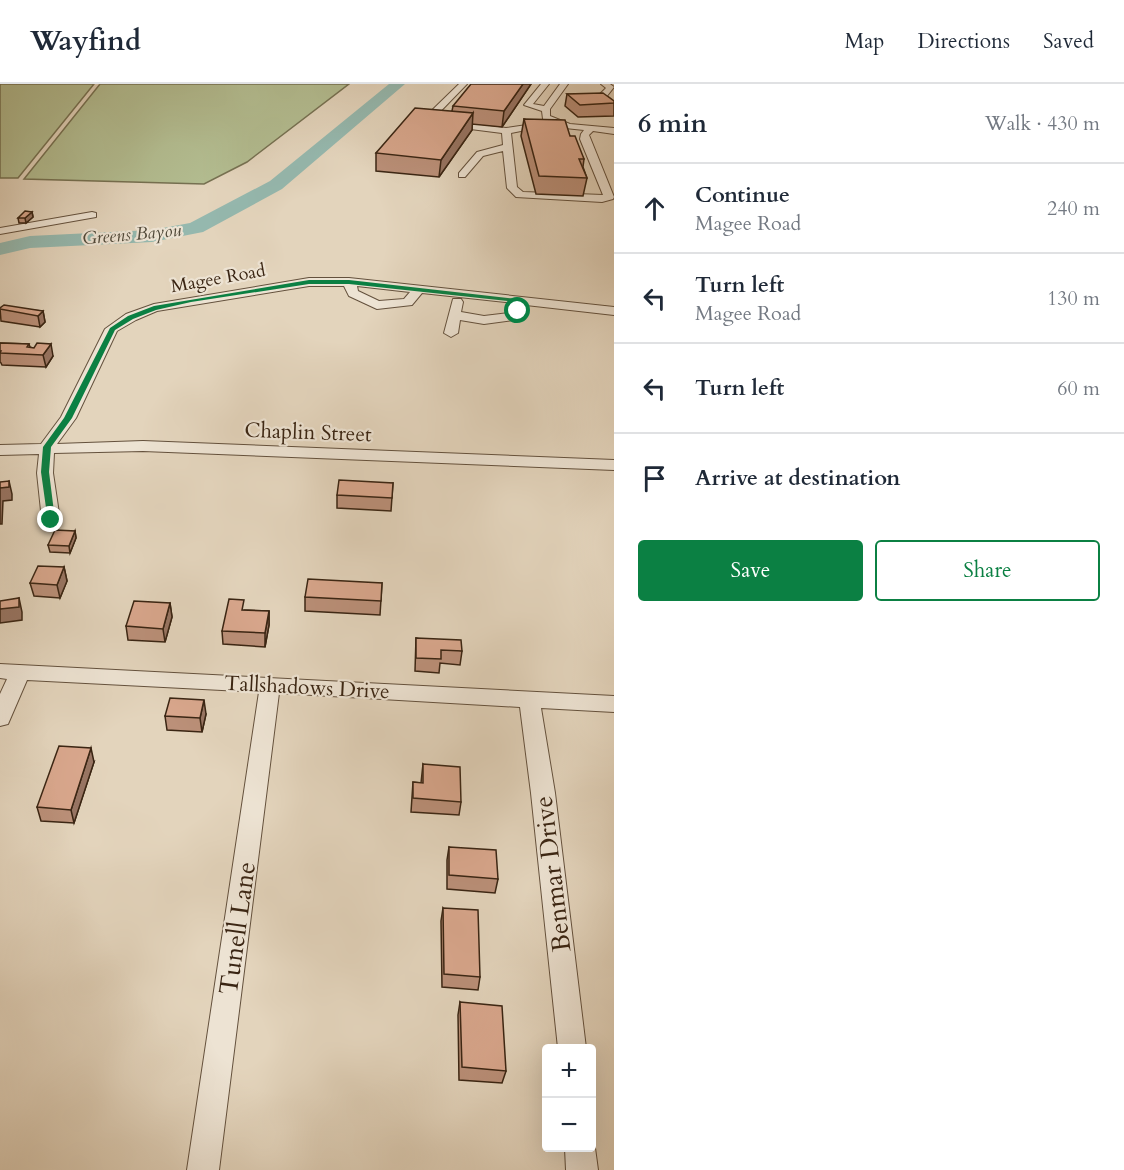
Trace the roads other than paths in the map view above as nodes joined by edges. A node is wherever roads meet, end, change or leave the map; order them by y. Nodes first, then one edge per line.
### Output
1 (463, 84) edge
2 (544, 84) edge
3 (564, 84) edge
4 (605, 84) edge
5 (604, 99) junction
6 (594, 100) edge
7 (562, 102) dead end
8 (549, 105) junction
9 (614, 106) edge
10 (614, 123) edge
11 (557, 124) junction
12 (593, 126) junction
13 (506, 131) junction
14 (614, 131) edge
15 (506, 147) junction
16 (462, 175) dead end
17 (92, 215) dead end
18 (0, 231) edge
19 (349, 282) junction
20 (419, 289) junction
21 (460, 293) junction
22 (522, 300) junction
23 (614, 311) edge
24 (454, 314) junction
25 (451, 333) dead end
26 (47, 447) junction
27 (0, 450) edge
28 (614, 465) edge
29 (51, 520) dead end
30 (10, 671) edge
31 (270, 686) junction
32 (529, 699) junction
33 (614, 704) edge
34 (0, 718) edge
35 (572, 1044) edge
36 (580, 1152) edge
37 (203, 1170) edge
38 (582, 1170) edge

1 - 13 street
2 - 8 street
3 - 8 street
4 - 5 street
5 - 6 street
5 - 9 street
7 - 8 street
8 - 11 street
10 - 12 street
11 - 12 street
11 - 13 street
12 - 14 street
12 - 15 street
13 - 15 street
15 - 16 street
17 - 18 street
19 - 20 street, Magee Road
19 - 20 street
19 - 26 street, Magee Road
20 - 21 street, Magee Road
21 - 22 street, Magee Road
21 - 24 street
22 - 23 street, Magee Road
22 - 24 street
24 - 25 street
26 - 27 street, Chaplin Street
26 - 28 street, Chaplin Street
26 - 29 street
30 - 31 street, Tallshadows Drive
30 - 34 street
31 - 32 street, Tallshadows Drive
31 - 37 street, Tunell Lane
32 - 33 street, Tallshadows Drive
32 - 35 street, Benmar Drive
36 - 38 street

